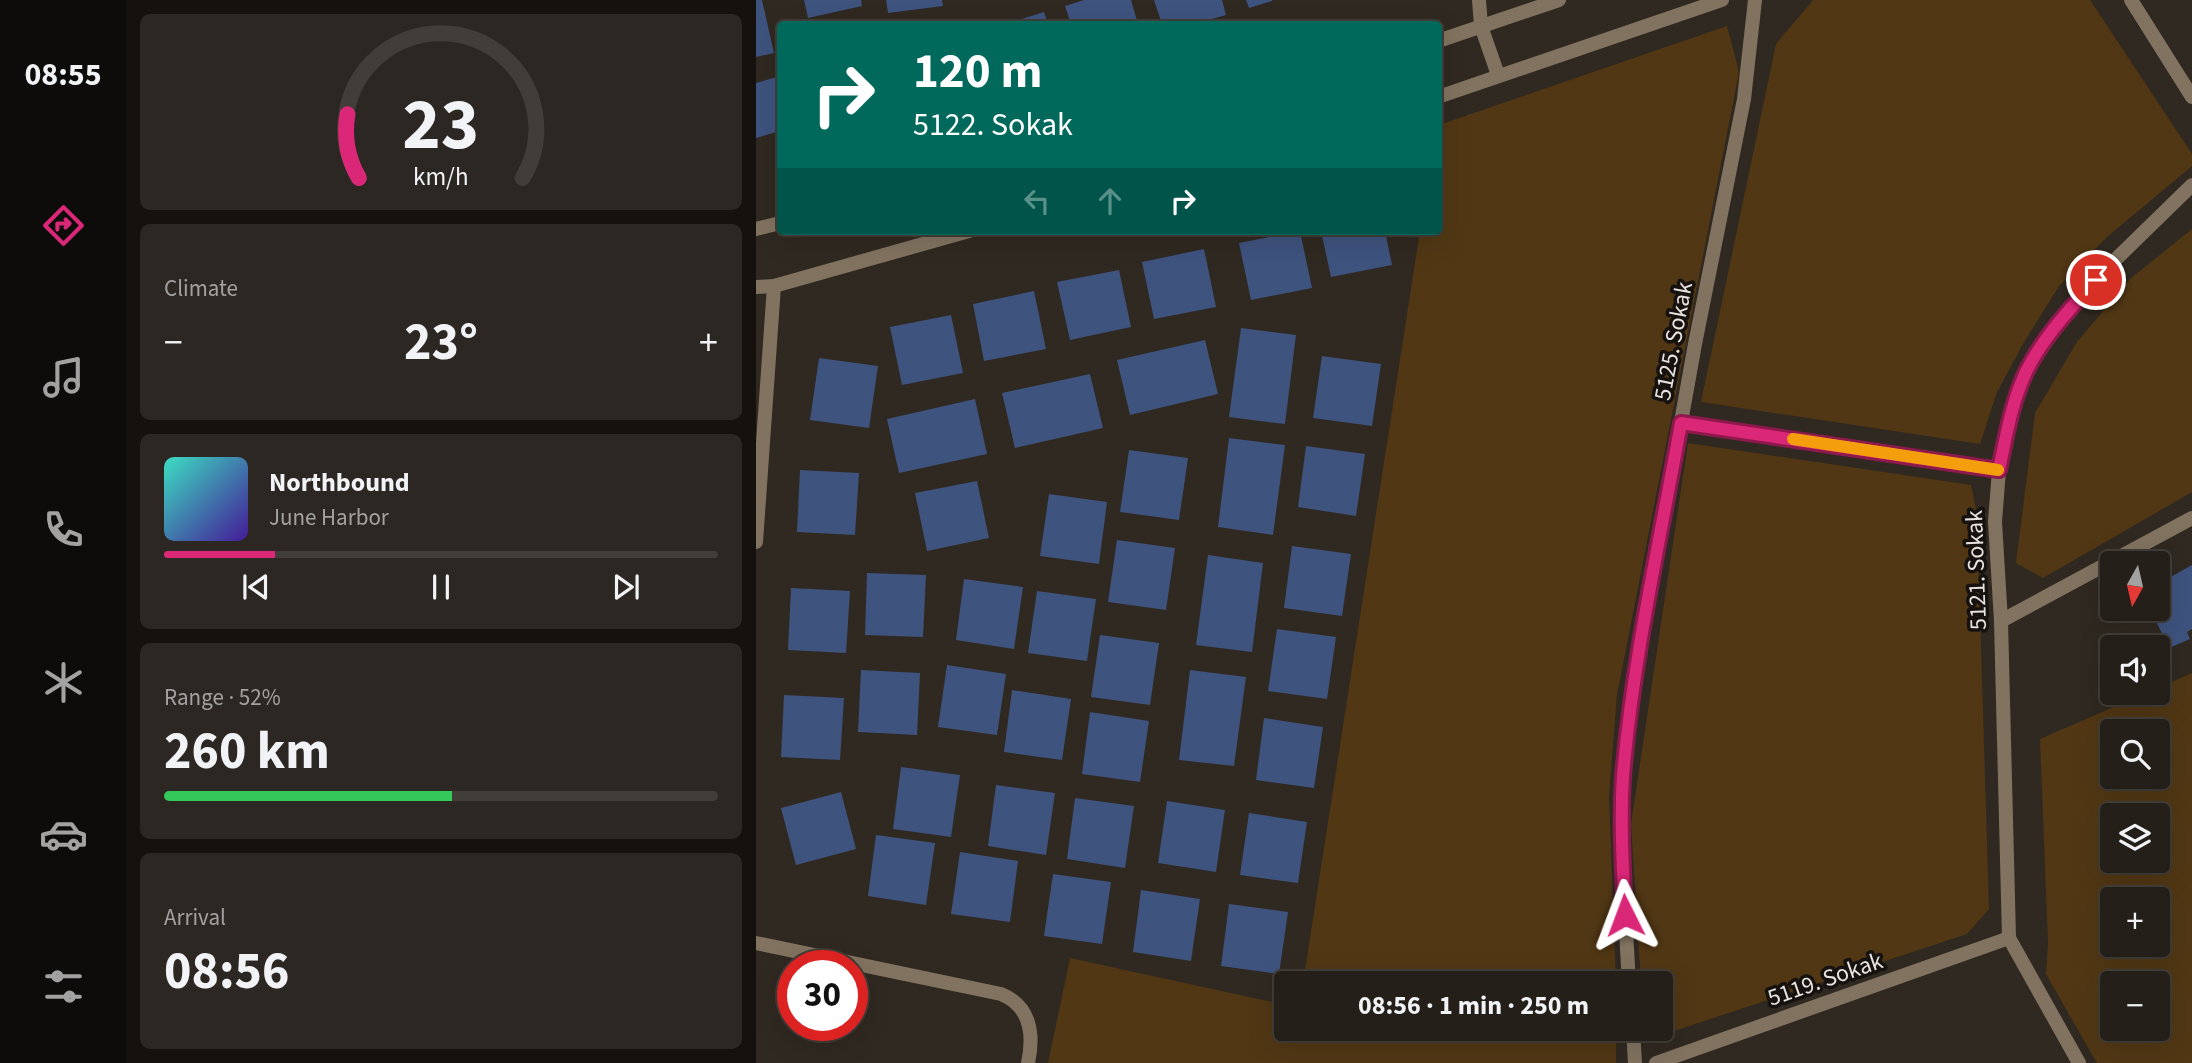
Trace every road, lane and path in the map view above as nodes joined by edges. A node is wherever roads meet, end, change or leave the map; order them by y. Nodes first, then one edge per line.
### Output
1 (1479, 0) edge
2 (1559, 0) edge
3 (1722, 0) edge
4 (1755, 0) edge
5 (2131, 0) edge
6 (1481, 26) junction
7 (1442, 40) edge
8 (1498, 75) junction
9 (1442, 96) edge
10 (2192, 97) edge
11 (2192, 185) edge
12 (777, 224) edge
13 (756, 229) edge
14 (955, 235) edge
15 (774, 286) junction
16 (756, 287) edge
17 (1681, 423) junction
18 (1999, 470) junction
19 (2192, 518) edge
20 (756, 542) edge
21 (2001, 621) junction
22 (2009, 938) junction
23 (756, 943) edge
24 (1628, 971) edge
25 (1634, 1041) edge
26 (1028, 1063) edge
27 (1635, 1063) edge
28 (1656, 1063) edge
29 (2078, 1063) edge

1 - 6 street
2 - 6 street
3 - 8 street
4 - 17 street, 5125. Sokak
5 - 10 street
6 - 7 street
6 - 8 street
8 - 9 street
11 - 18 street, 5121. Sokak
12 - 13 street
14 - 15 street
15 - 16 street
15 - 20 street
17 - 18 street
17 - 24 street, 5125. Sokak
18 - 21 street, 5121. Sokak
19 - 21 street
21 - 22 street, 5121. Sokak
22 - 28 street, 5119. Sokak
22 - 29 street
23 - 26 street
25 - 27 street

